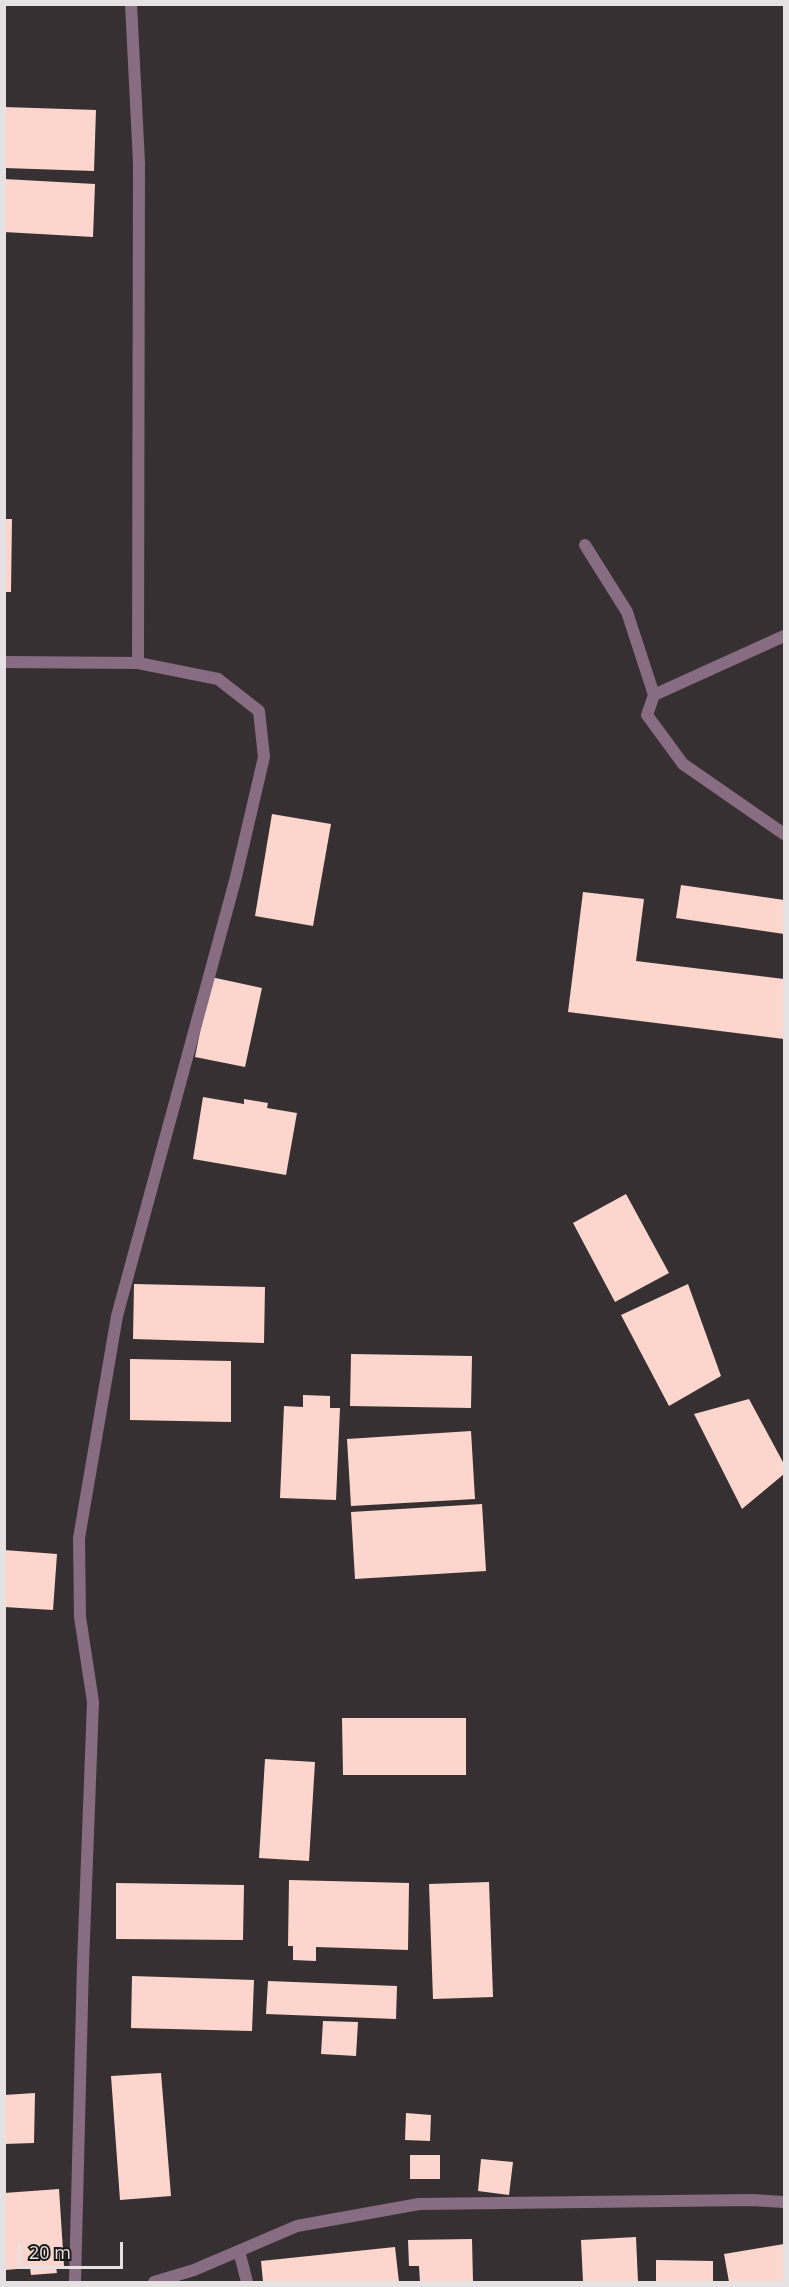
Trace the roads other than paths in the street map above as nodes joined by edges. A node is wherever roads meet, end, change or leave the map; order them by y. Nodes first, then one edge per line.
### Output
1 (131, 4) edge
2 (585, 545) dead end
3 (784, 636) edge
4 (4, 662) edge
5 (138, 663) junction
6 (654, 695) junction
7 (784, 834) edge
8 (784, 2202) edge
9 (239, 2251) junction
10 (75, 2283) edge
11 (154, 2283) edge
12 (247, 2283) edge

1 - 5 street
2 - 6 street
3 - 6 street
4 - 5 street
5 - 10 street
6 - 7 street
8 - 9 street
9 - 11 street
9 - 12 street

